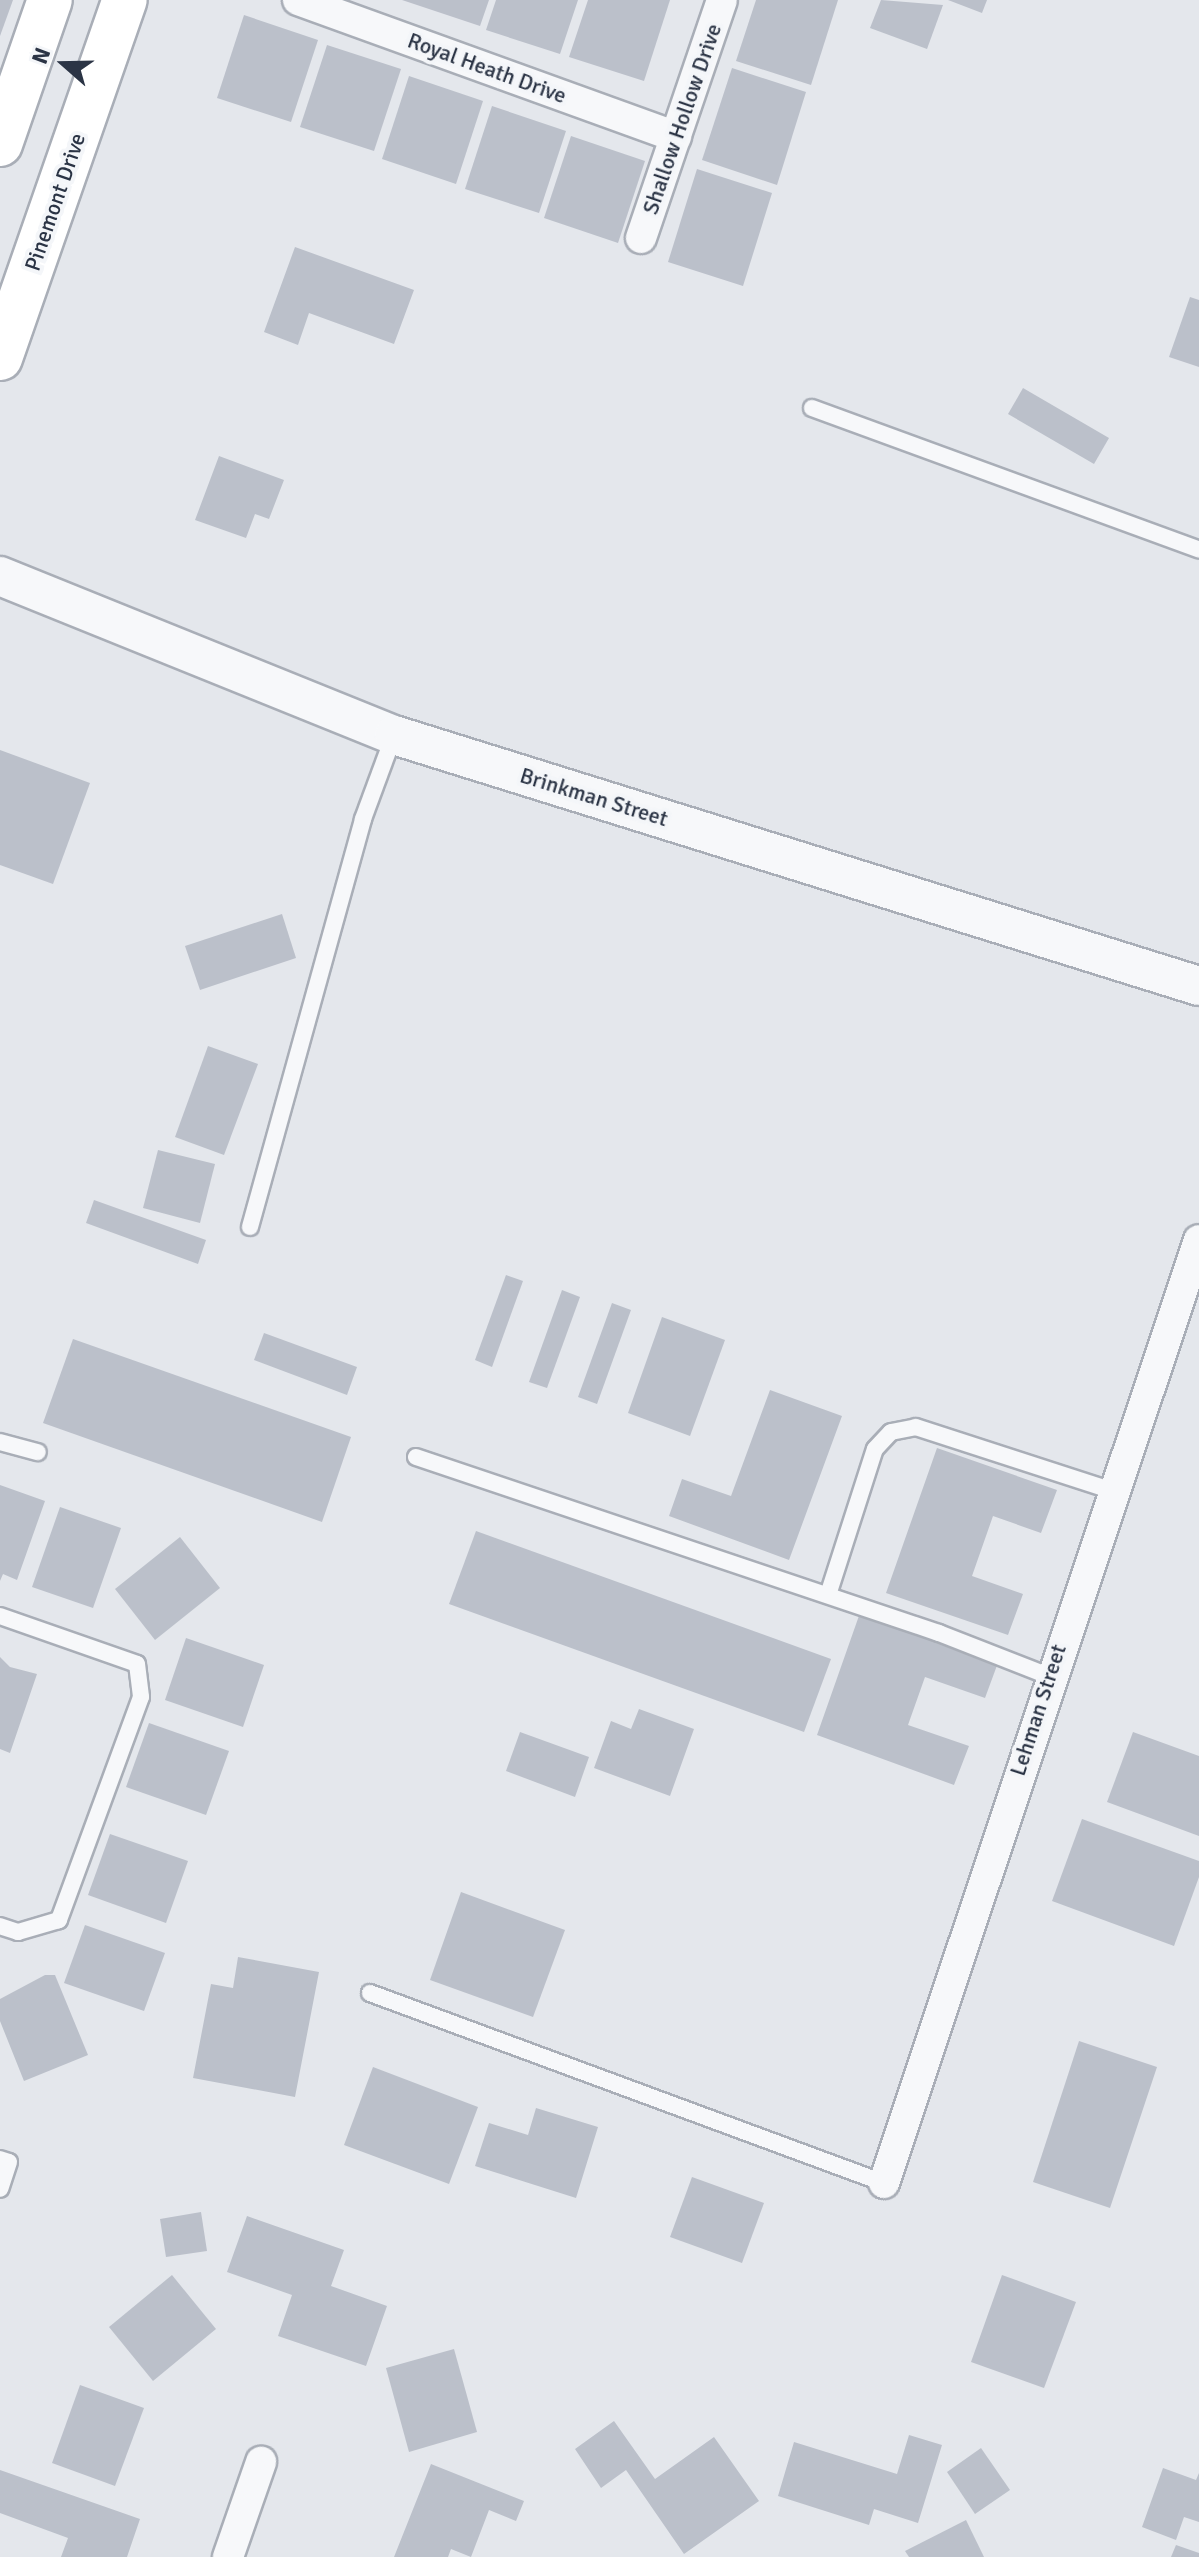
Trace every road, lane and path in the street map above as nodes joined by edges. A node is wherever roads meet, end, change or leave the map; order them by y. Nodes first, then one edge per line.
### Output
1 (50, 0) edge
2 (125, 0) edge
3 (298, 0) edge
4 (722, 0) edge
5 (676, 137) junction
6 (0, 144) edge
7 (641, 238) dead end
8 (0, 358) edge
9 (812, 408) dead end
10 (1199, 550) edge
11 (0, 576) edge
12 (394, 735) junction
13 (1199, 986) edge
14 (250, 1227) dead end
15 (1199, 1240) edge
16 (0, 1442) edge
17 (38, 1452) dead end
18 (416, 1457) dead end
19 (1113, 1491) junction
20 (828, 1595) junction
21 (0, 1616) edge
22 (1049, 1676) junction
23 (0, 1926) edge
24 (370, 1993) dead end
25 (0, 2159) edge
26 (884, 2183) joint
27 (0, 2189) edge
28 (261, 2462) dead end
29 (228, 2557) edge

1 - 6 main road
2 - 8 main road, Pinemont Drive
3 - 5 street, Royal Heath Drive
4 - 5 street, Shallow Hollow Drive
5 - 7 street, Shallow Hollow Drive
9 - 10 lane
11 - 12 street, Brinkman Street
12 - 13 street, Brinkman Street
12 - 14 lane
15 - 19 street, Lehman Street
16 - 17 lane
18 - 20 lane
19 - 20 lane
19 - 22 street, Lehman Street
20 - 22 lane
21 - 23 lane
22 - 26 street, Lehman Street
24 - 26 lane
25 - 27 lane
28 - 29 street

